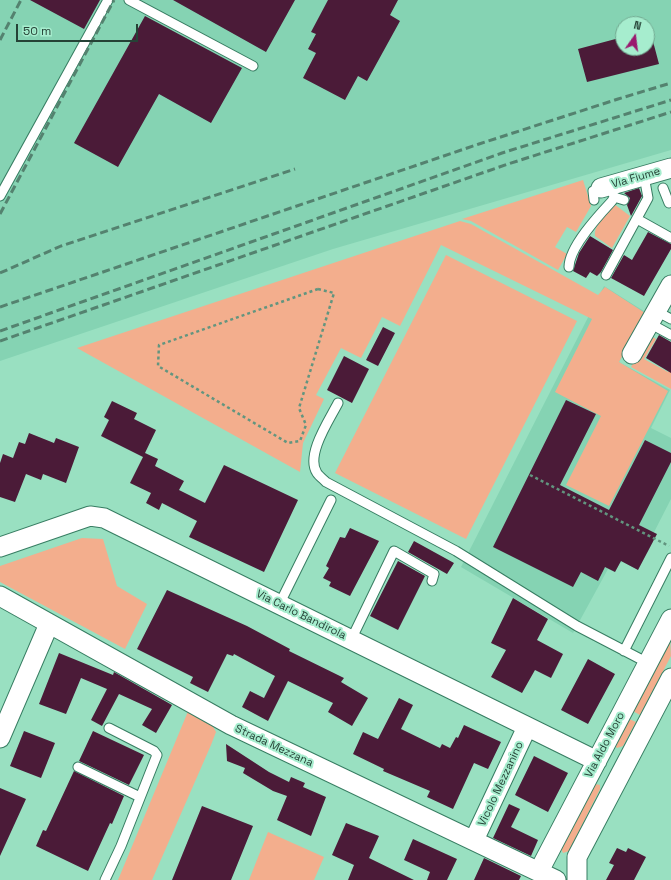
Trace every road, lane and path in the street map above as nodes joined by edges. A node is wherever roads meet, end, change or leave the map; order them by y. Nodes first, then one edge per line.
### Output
1 (108, 0) edge
2 (129, 0) edge
3 (253, 66) dead end
4 (671, 168) edge
5 (644, 176) junction
6 (663, 188) dead end
7 (605, 192) junction
8 (0, 196) edge
9 (624, 200) dead end
10 (668, 204) edge
11 (637, 219) junction
12 (671, 238) edge
13 (569, 266) dead end
14 (606, 275) dead end
15 (671, 285) edge
16 (318, 290) joint
17 (659, 318) edge
18 (671, 335) edge
19 (632, 354) dead end
20 (338, 403) dead end
21 (530, 475) dead end
22 (331, 500) dead end
23 (0, 547) edge
24 (671, 547) edge
25 (671, 558) edge
26 (432, 581) dead end
27 (0, 596) edge
28 (279, 605) junction
29 (671, 619) edge
30 (49, 624) junction
31 (351, 640) junction
32 (624, 651) junction
33 (648, 663) junction
34 (671, 678) edge
35 (109, 728) dead end
36 (527, 728) junction
37 (0, 738) edge
38 (596, 761) junction
39 (78, 767) dead end
40 (140, 797) junction
41 (474, 840) junction
42 (539, 871) junction
43 (105, 880) edge
44 (556, 880) edge
45 (577, 880) edge

1 - 8 lane
2 - 3 lane
4 - 5 street, Via Fiume
5 - 7 street, Via Fiume
5 - 11 lane
6 - 10 lane
7 - 9 lane
7 - 13 lane
11 - 12 lane
11 - 14 lane
15 - 17 street
16 - 16 path
17 - 18 lane
17 - 19 street
20 - 32 lane
21 - 24 path
22 - 28 lane
23 - 28 street, Via Carlo Bandirola
25 - 32 lane
26 - 31 lane
27 - 30 street, Strada Mezzana
28 - 31 street, Via Carlo Bandirola
29 - 33 street, Via Aldo Moro
30 - 37 street
30 - 41 street, Strada Mezzana
31 - 36 street, Via Carlo Bandirola
32 - 33 lane
33 - 38 street, Via Aldo Moro
34 - 45 street
35 - 40 lane
36 - 38 street, Via Carlo Bandirola
36 - 41 street, Vicolo Mezzanino
38 - 42 street, Via Aldo Moro
39 - 40 lane
40 - 43 lane
41 - 42 street, Strada Mezzana
42 - 44 street, Strada Mezzana

